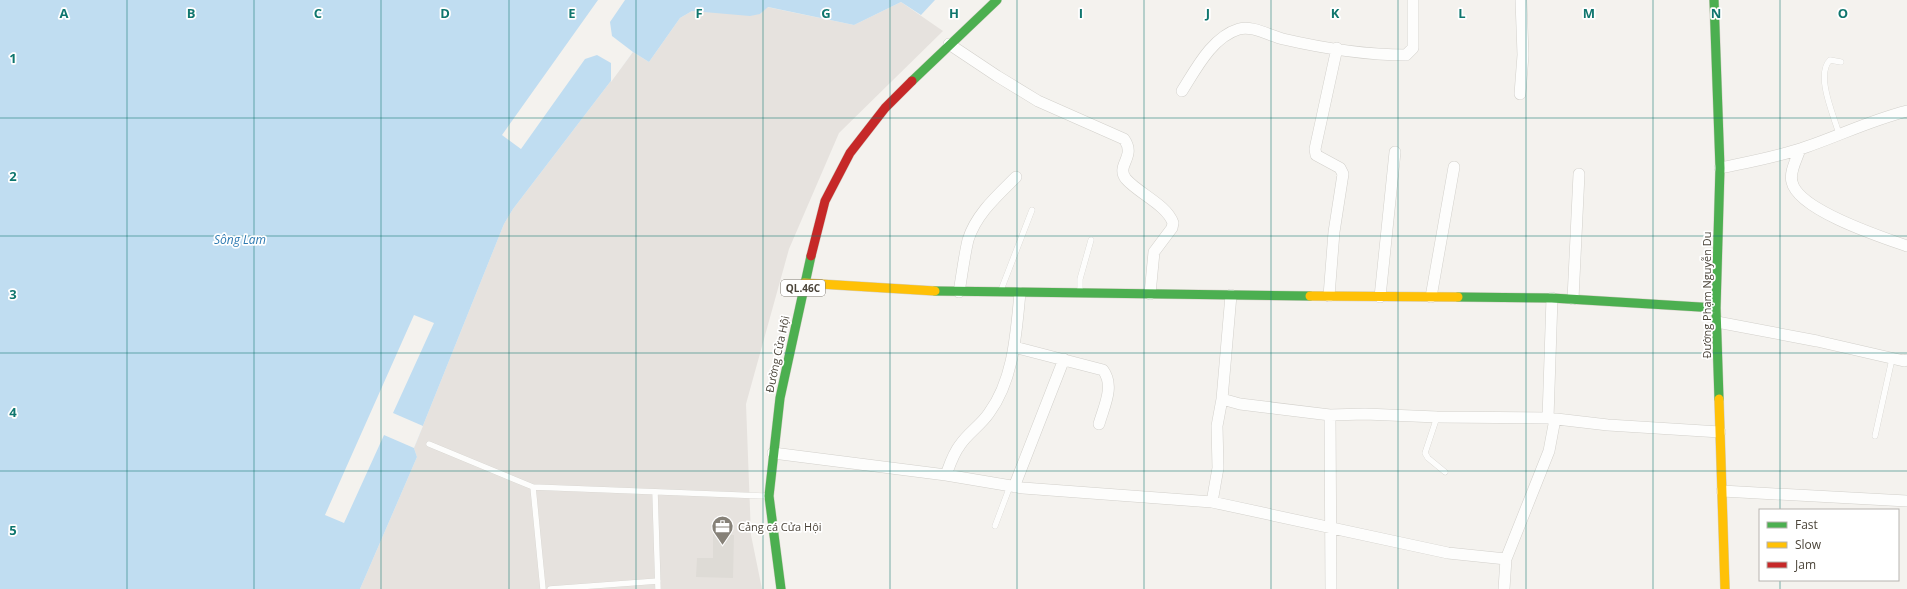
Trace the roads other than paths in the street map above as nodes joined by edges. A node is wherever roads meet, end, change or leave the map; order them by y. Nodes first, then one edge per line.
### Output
1 (996, 0) edge
2 (1413, 0) edge
3 (1521, 0) edge
4 (1714, 0) edge
5 (949, 44) junction
6 (1337, 48) junction
7 (1841, 62) dead end
8 (1182, 91) dead end
9 (1520, 94) dead end
10 (1907, 111) edge
11 (1839, 134) junction
12 (1800, 149) junction
13 (1395, 152) dead end
14 (1454, 167) dead end
15 (1720, 168) junction
16 (1579, 174) dead end
17 (1016, 177) dead end
18 (1032, 210) dead end
19 (1092, 240) dead end
20 (1907, 246) edge
21 (804, 282) junction
22 (959, 292) junction
23 (1000, 293) junction
24 (1020, 293) junction
25 (1080, 294) junction
26 (1150, 294) junction
27 (1231, 295) junction
28 (1329, 296) junction
29 (1380, 297) junction
30 (1432, 297) junction
31 (1552, 298) junction
32 (1573, 299) junction
33 (1716, 308) junction
34 (1717, 322) junction
35 (1014, 347) junction
36 (1064, 359) junction
37 (1892, 359) junction
38 (1907, 360) edge
39 (1222, 399) junction
40 (1330, 415) junction
41 (1437, 417) junction
42 (1552, 418) junction
43 (1099, 424) dead end
44 (1720, 432) junction
45 (1875, 436) dead end
46 (429, 444) dead end
47 (773, 453) junction
48 (1445, 472) dead end
49 (946, 475) junction
50 (533, 487) junction
51 (1012, 487) junction
52 (1722, 491) junction
53 (655, 492) junction
54 (769, 496) junction
55 (1907, 501) edge
56 (1212, 502) junction
57 (995, 526) dead end
58 (1331, 528) junction
59 (1506, 559) junction
60 (658, 581) junction
61 (543, 589) edge
62 (550, 589) edge
63 (658, 589) edge
64 (781, 589) edge
65 (1332, 589) edge
66 (1504, 589) edge
67 (1725, 589) edge

1 - 5 main road, Đường Cửa Hội / QL.46C
2 - 6 street
3 - 9 street
4 - 15 main road, Đường Phạm Nguyễn Du
5 - 21 main road, Đường Cửa Hội / QL.46C
5 - 26 street
6 - 8 street
6 - 28 street
7 - 11 lane
10 - 11 street
11 - 12 street
12 - 15 street
12 - 20 street
13 - 29 street
14 - 30 street
15 - 33 main road, Đường Phạm Nguyễn Du
16 - 32 street
17 - 22 street
18 - 23 lane
19 - 25 lane
21 - 22 main road
21 - 47 main road, Đường Cửa Hội / QL.46C
22 - 23 main road
23 - 24 main road
24 - 25 main road
24 - 35 street
25 - 26 main road
26 - 27 main road
27 - 28 main road
27 - 39 street
28 - 29 main road
29 - 30 main road
30 - 31 main road
31 - 32 main road
31 - 42 street
32 - 33 main road
33 - 34 main road, Đường Phạm Nguyễn Du
34 - 37 street
34 - 44 main road, Đường Phạm Nguyễn Du
35 - 36 street
35 - 49 street
36 - 43 street
36 - 51 street
37 - 38 street
37 - 45 lane
39 - 40 street
39 - 56 street
40 - 41 street
40 - 58 street
41 - 42 street
41 - 48 lane
42 - 44 street
42 - 59 street
44 - 52 main road, Đường Phạm Nguyễn Du
46 - 50 lane
47 - 49 street
47 - 54 main road, Đường Cửa Hội / QL.46C
49 - 51 street
50 - 53 lane
50 - 61 lane
51 - 56 street
51 - 57 lane
52 - 55 street
52 - 67 main road, Đường Phạm Nguyễn Du
53 - 54 lane
53 - 60 lane
54 - 64 main road, Đường Cửa Hội / QL.46C
56 - 58 street
58 - 59 street
58 - 65 street
59 - 66 street
60 - 62 lane
60 - 63 lane

